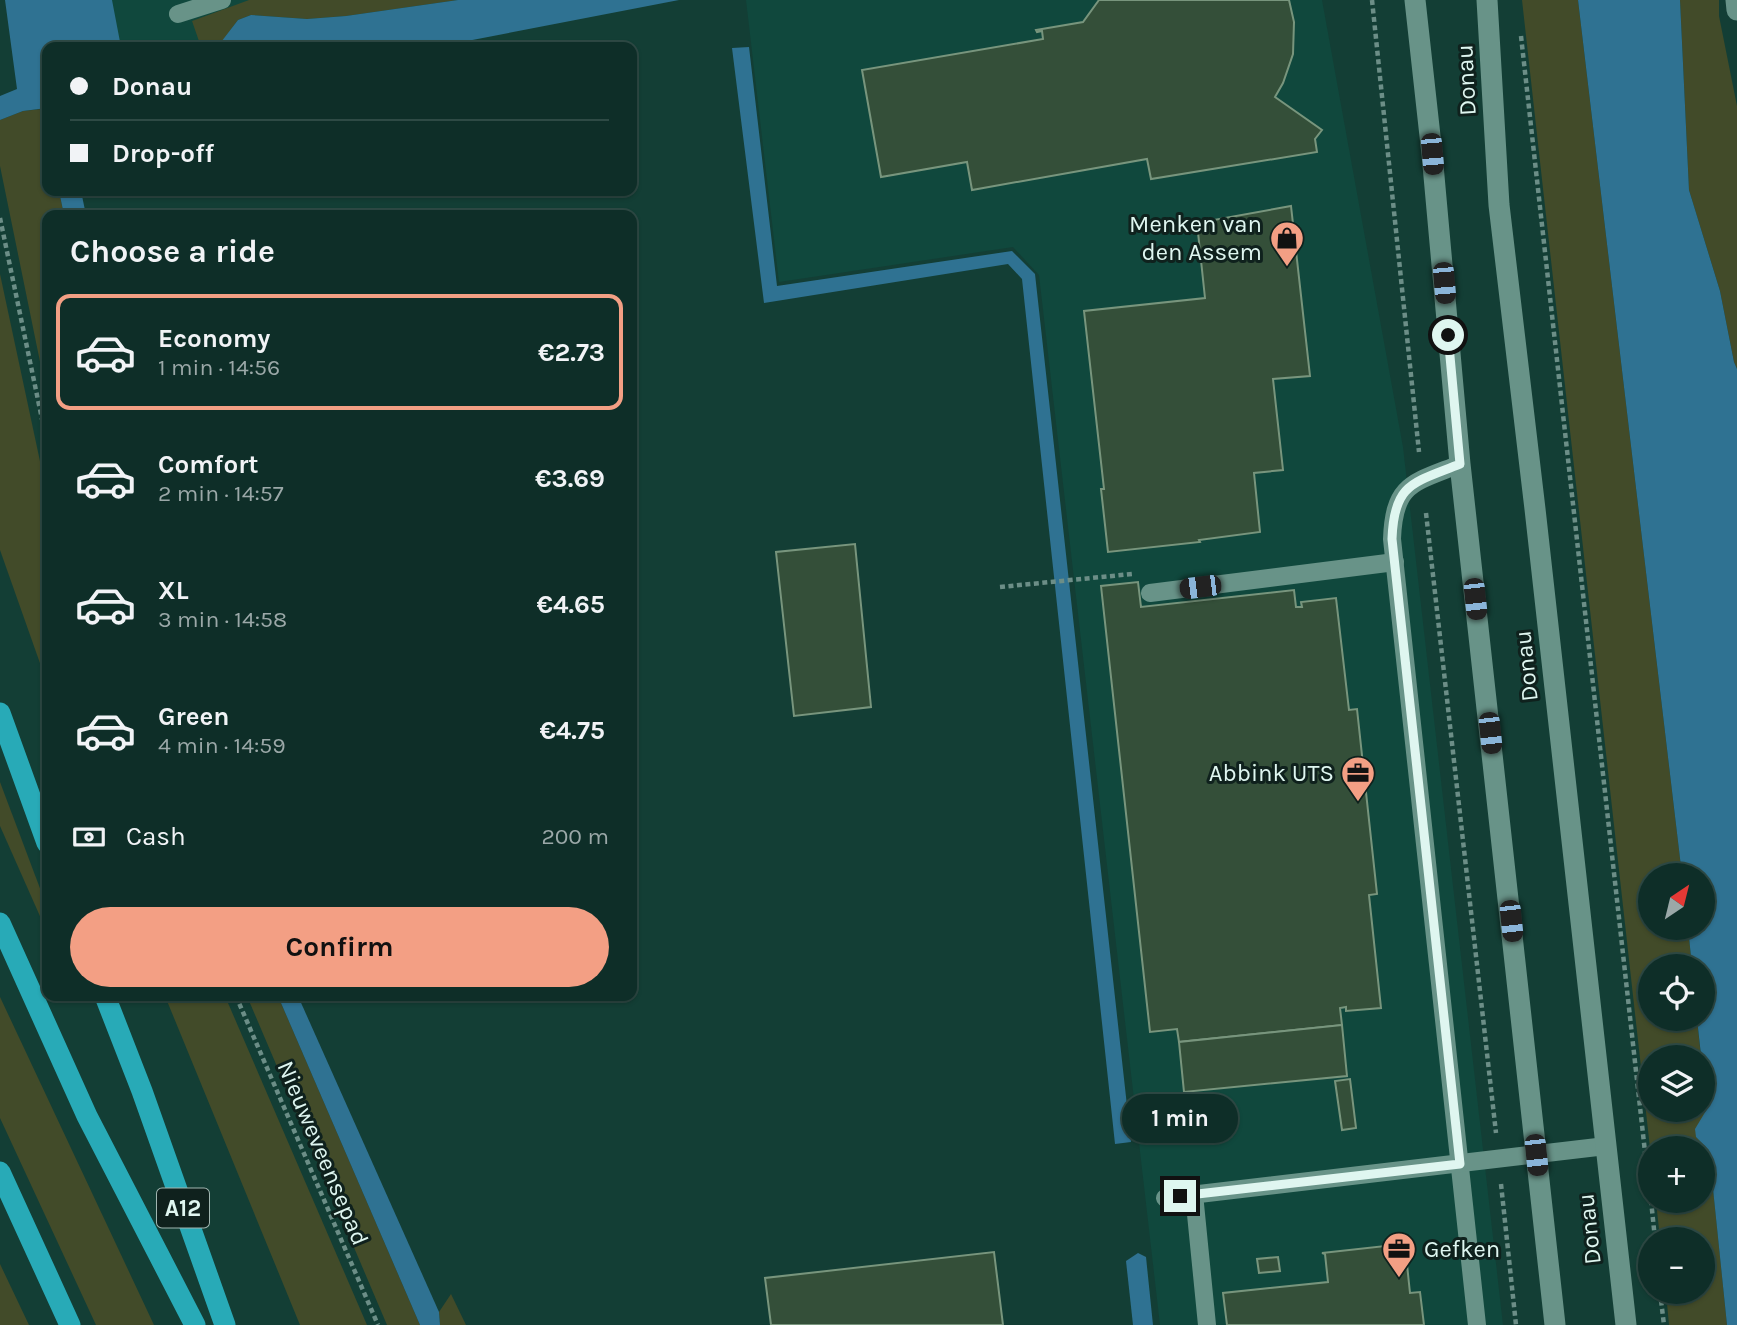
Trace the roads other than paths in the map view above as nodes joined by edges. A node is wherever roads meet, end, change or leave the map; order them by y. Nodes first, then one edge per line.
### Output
1 (222, 0) edge
2 (1415, 0) edge
3 (1487, 0) edge
4 (1736, 0) edge
5 (1737, 10) edge
6 (178, 14) dead end
7 (1460, 464) junction
8 (1395, 562) junction
9 (1150, 593) dead end
10 (0, 713) edge
11 (42, 829) edge
12 (0, 923) edge
13 (107, 1001) edge
14 (1606, 1146) junction
15 (1536, 1155) junction
16 (1460, 1164) junction
17 (0, 1172) edge
18 (1194, 1194) junction
19 (1165, 1198) dead end
20 (70, 1325) edge
21 (195, 1325) edge
22 (225, 1325) edge
23 (1207, 1325) edge
24 (1476, 1325) edge
25 (1556, 1325) edge
26 (1626, 1325) edge

1 - 6 lane
2 - 7 main road, Donau
3 - 14 main road, Donau
4 - 5 main road
7 - 8 lane
7 - 15 main road, Donau
8 - 9 lane
8 - 16 lane
10 - 11 highway
12 - 21 highway, A12
13 - 22 highway, A12
14 - 15 lane
14 - 26 main road, Donau
15 - 16 lane
15 - 25 main road, Donau
16 - 18 lane
16 - 24 lane
17 - 20 highway
18 - 19 lane
18 - 23 lane

